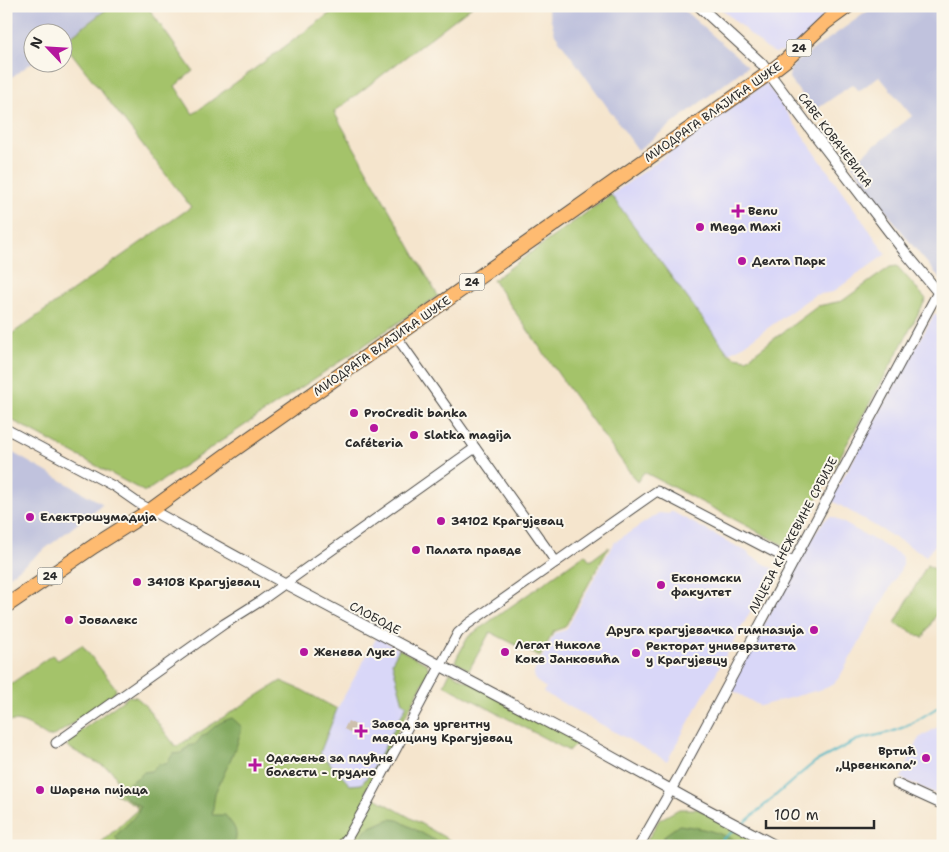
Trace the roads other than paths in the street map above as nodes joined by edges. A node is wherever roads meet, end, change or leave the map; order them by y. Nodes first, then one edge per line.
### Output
1 (699, 6) edge
2 (848, 6) edge
3 (769, 73) junction
4 (940, 295) edge
5 (396, 336) junction
6 (6, 429) edge
7 (476, 448) junction
8 (151, 510) junction
9 (556, 562) junction
10 (793, 562) junction
11 (284, 584) junction
12 (6, 606) edge
13 (441, 667) junction
14 (56, 743) dead end
15 (897, 784) dead end
16 (671, 790) junction
17 (943, 805) edge
18 (341, 846) edge
19 (639, 846) edge
20 (776, 846) edge

1 - 3 street, САВЕ КОВАЧЕВИЋА
2 - 3 main road, МИОДРАГА ВЛАЈИЋА ШУКЕ / 24
3 - 4 street, САВЕ КОВАЧЕВИЋА
3 - 5 main road, МИОДРАГА ВЛАЈИЋА ШУКЕ / 24
4 - 10 street, ЛИЦЕЈА КНЕЖЕВИНЕ СРБИЈЕ
5 - 7 street
5 - 8 main road, МИОДРАГА ВЛАЈИЋА ШУКЕ / 24
6 - 8 street, СЛОБОДЕ
7 - 9 street
7 - 11 street
8 - 11 street, СЛОБОДЕ
8 - 12 main road, МИОДРАГА ВЛАЈИЋА ШУКЕ / 24
9 - 10 street
9 - 13 street
10 - 16 street, ЛИЦЕЈА КНЕЖЕВИНЕ СРБИЈЕ
11 - 13 street, СЛОБОДЕ
11 - 14 street
13 - 16 street, СЛОБОДЕ
13 - 18 street
15 - 17 street
16 - 19 street, ЛИЦЕЈА КНЕЖЕВИНЕ СРБИЈЕ
16 - 20 street, СЛОБОДЕ

